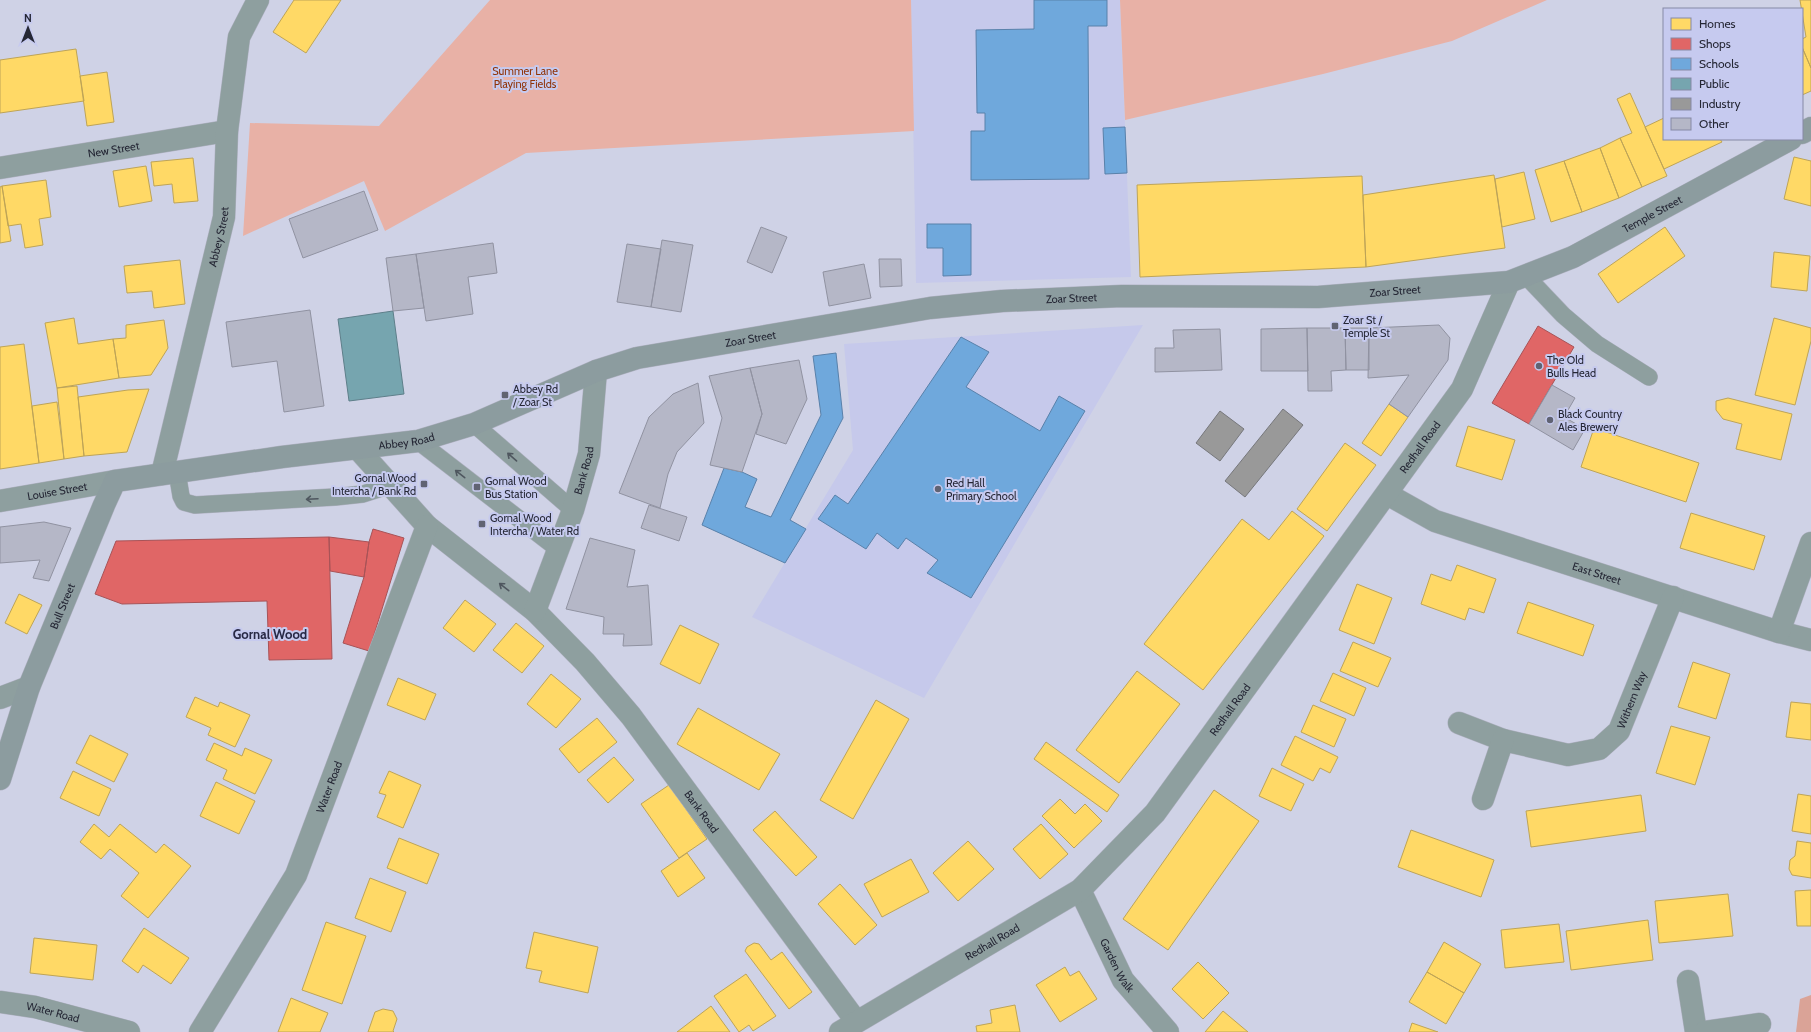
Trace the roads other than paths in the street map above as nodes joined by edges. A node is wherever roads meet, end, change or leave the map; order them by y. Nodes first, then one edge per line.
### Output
1 (258, 0) edge
2 (227, 130) junction
3 (1789, 140) edge
4 (0, 168) edge
5 (1518, 279) junction
6 (637, 358) joint
7 (596, 371) junction
8 (1649, 377) dead end
9 (474, 424) junction
10 (418, 441) junction
11 (358, 449) junction
12 (170, 472) junction
13 (115, 482) junction
14 (391, 486) junction
15 (1387, 494) junction
16 (0, 501) edge
17 (573, 510) junction
18 (427, 526) junction
19 (1811, 543) edge
20 (558, 549) junction
21 (1672, 597) junction
22 (535, 611) junction
23 (1779, 632) junction
24 (1811, 640) edge
25 (29, 687) junction
26 (0, 698) edge
27 (1459, 723) dead end
28 (1503, 740) junction
29 (0, 779) edge
30 (1483, 799) dead end
31 (1080, 890) junction
32 (1688, 981) dead end
33 (0, 1002) edge
34 (1760, 1024) dead end
35 (848, 1027) edge
36 (129, 1032) edge
37 (200, 1032) edge
38 (1168, 1032) edge
39 (1696, 1032) edge
40 (1705, 1032) edge

1 - 2 street, Abbey Street
2 - 4 street, New Street
2 - 12 street, Abbey Street
3 - 5 main road, Temple Street
5 - 6 main road, Zoar Street
5 - 8 lane
5 - 15 street, Redhall Road
6 - 7 main road, Abbey Road
7 - 9 main road, Abbey Road
7 - 17 street, Bank Road
9 - 10 main road, Abbey Road
17 -> 9 lane
10 - 11 main road, Abbey Road
20 -> 10 lane
11 - 12 main road, Abbey Road
11 - 14 street, Bank Road
12 - 13 main road
14 -> 12 lane
13 - 16 street, Louise Street
13 - 25 main road, Bull Street
14 - 18 street, Bank Road
15 - 21 street, East Street
15 - 31 street, Redhall Road
17 - 20 street, Bank Road
22 -> 18 street, Bank Road
18 - 37 street, Water Road
19 - 23 street
20 - 22 street, Bank Road
21 - 23 street, East Street
21 - 28 street, Withern Way
22 - 35 street, Bank Road
23 - 24 street, East Street
25 - 26 street
25 - 29 main road, Bull Street
27 - 28 street, Withern Way
28 - 30 street
31 - 35 street, Redhall Road
31 - 38 street, Garden Walk
32 - 39 street
33 - 36 street, Water Road
34 - 40 street

